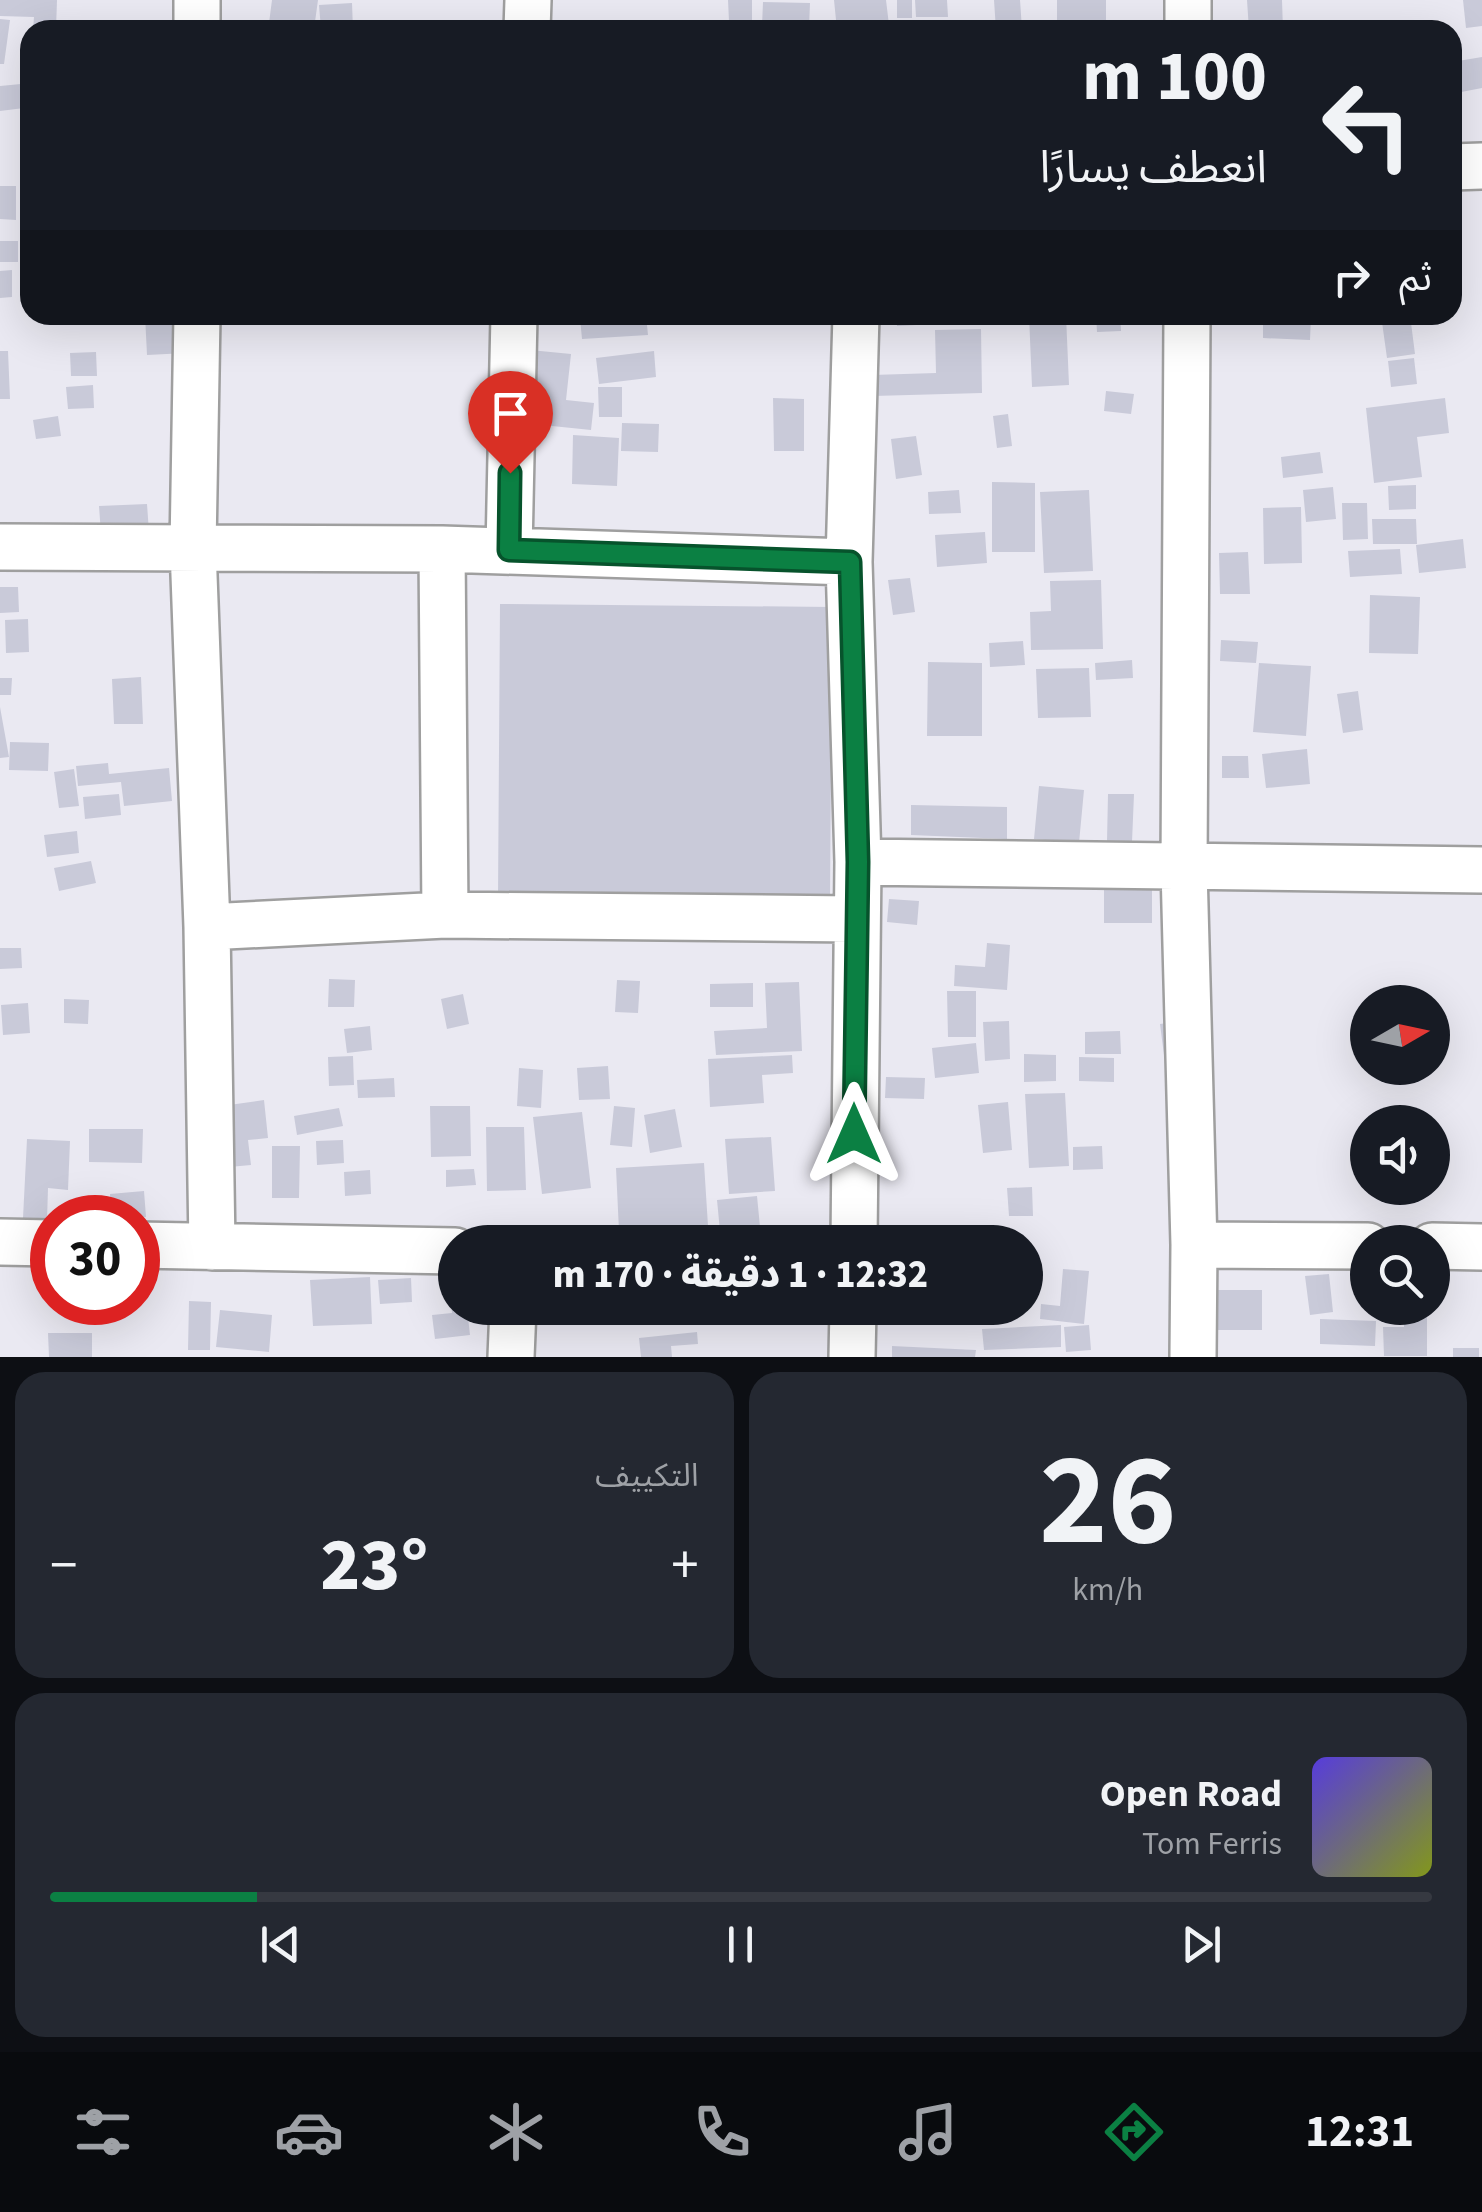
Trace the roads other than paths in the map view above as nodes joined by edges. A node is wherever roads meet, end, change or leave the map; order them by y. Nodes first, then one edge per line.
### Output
1 (197, 325) edge
2 (514, 325) edge
3 (856, 325) edge
4 (1186, 325) edge
5 (0, 547) edge
6 (193, 548) junction
7 (442, 549) junction
8 (509, 550) junction
9 (850, 562) junction
10 (858, 862) junction
11 (1184, 869) junction
12 (1482, 870) edge
13 (446, 915) junction
14 (854, 919) junction
15 (208, 927) junction
16 (854, 1225) edge
17 (0, 1242) edge
18 (30, 1243) edge
19 (160, 1245) edge
20 (1194, 1245) junction
21 (212, 1246) junction
22 (1350, 1246) edge
23 (1450, 1246) edge
24 (1482, 1246) edge
25 (438, 1251) edge
26 (512, 1325) edge
27 (853, 1325) edge
28 (511, 1357) edge
29 (852, 1357) edge
30 (1193, 1357) edge

1 - 6 street
2 - 8 street
3 - 9 street
4 - 11 street
5 - 6 street
6 - 7 street
6 - 15 street
7 - 8 street
7 - 13 street
8 - 9 street
9 - 10 street
10 - 11 street
10 - 14 street
11 - 12 street
11 - 20 street
13 - 14 street
13 - 15 street
14 - 16 street
15 - 21 street
17 - 18 street
19 - 21 street
20 - 22 street
20 - 30 street
21 - 25 street
23 - 24 street
26 - 28 street
27 - 29 street

